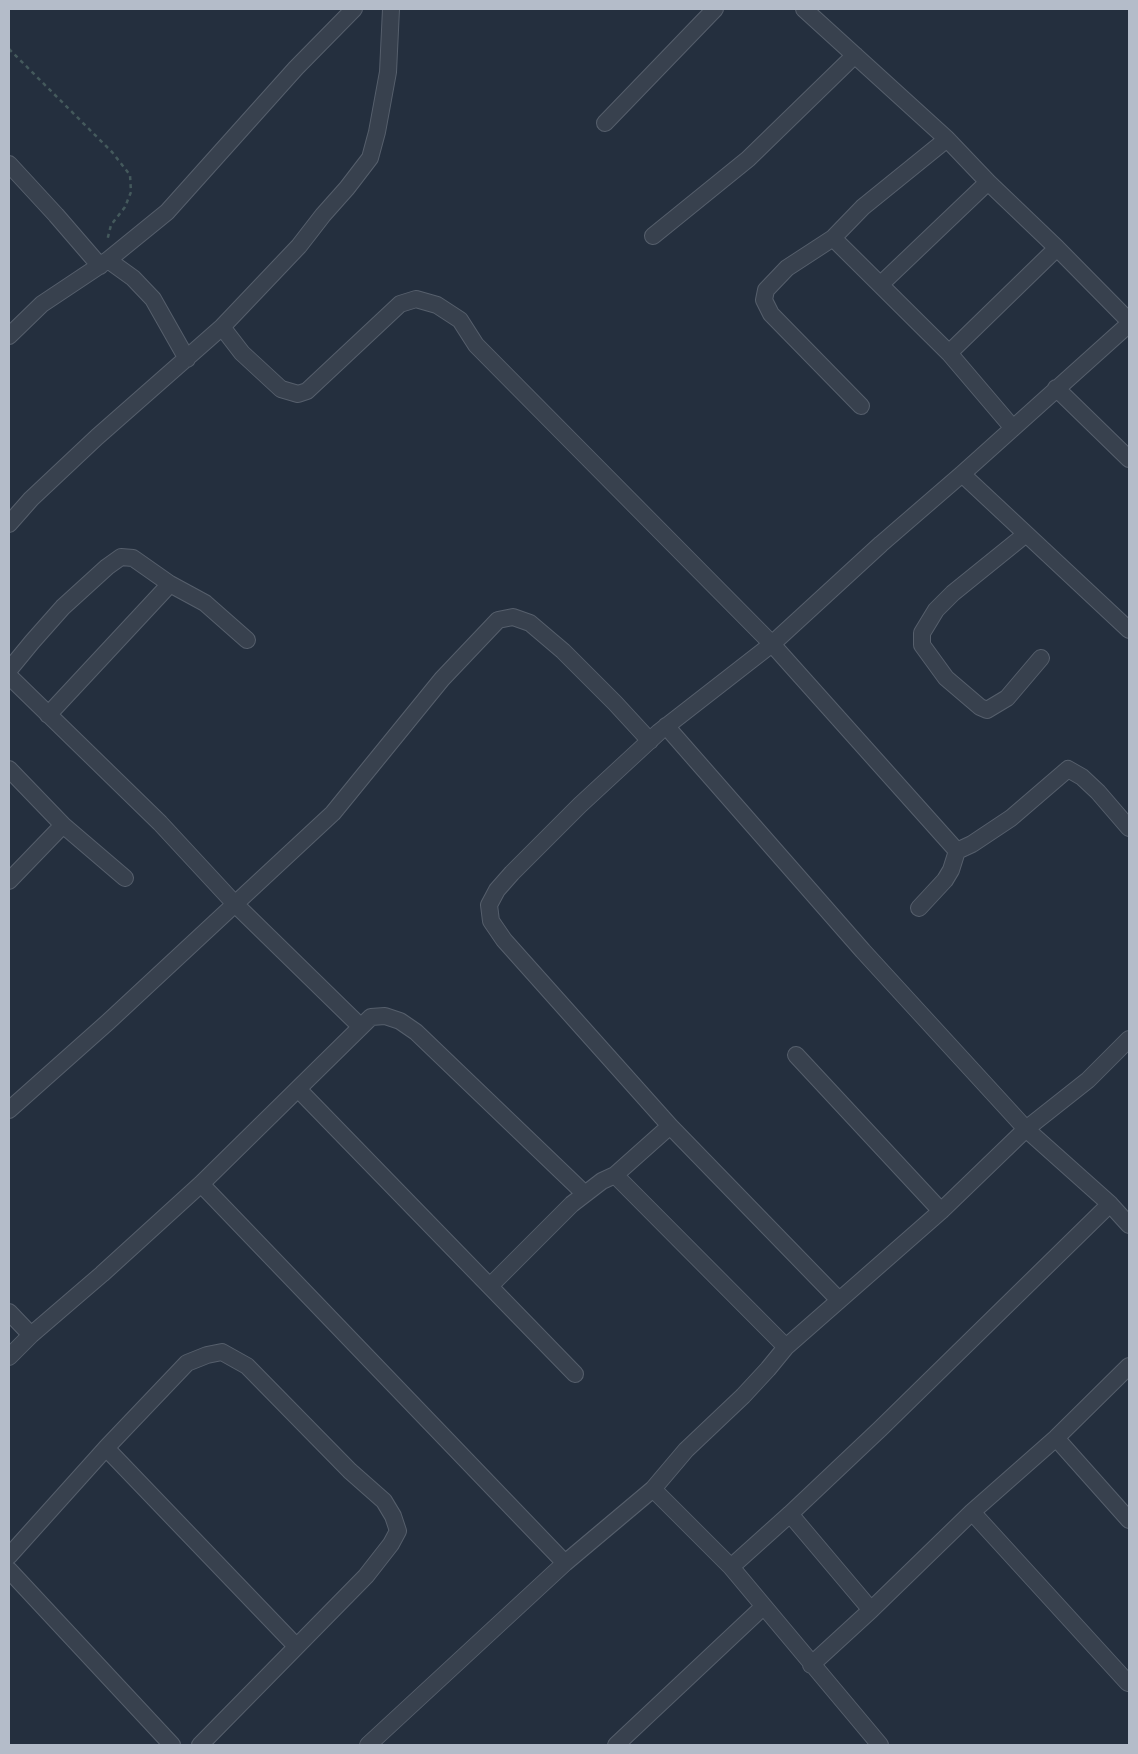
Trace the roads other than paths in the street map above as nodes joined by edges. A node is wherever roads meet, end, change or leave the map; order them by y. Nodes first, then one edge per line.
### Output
1 (354, 9) edge
2 (391, 9) edge
3 (715, 9) edge
4 (804, 9) edge
5 (855, 55) junction
6 (605, 122) dead end
7 (947, 139) junction
8 (9, 164) edge
9 (988, 182) junction
10 (653, 236) dead end
11 (833, 238) junction
12 (1057, 248) junction
13 (104, 263) junction
14 (881, 284) junction
15 (1129, 322) edge
16 (222, 327) junction
17 (9, 336) edge
18 (950, 353) junction
19 (187, 358) junction
20 (1056, 388) junction
21 (860, 406) dead end
22 (1012, 427) junction
23 (1129, 459) edge
24 (962, 474) junction
25 (9, 524) edge
26 (1026, 534) junction
27 (170, 584) junction
28 (1129, 630) edge
29 (247, 640) dead end
30 (772, 644) junction
31 (1041, 658) dead end
32 (9, 670) edge
33 (9, 676) edge
34 (48, 715) junction
35 (666, 726) junction
36 (650, 741) junction
37 (9, 769) edge
38 (63, 825) junction
39 (1129, 828) edge
40 (957, 851) junction
41 (125, 878) dead end
42 (9, 881) edge
43 (235, 904) junction
44 (919, 908) dead end
45 (360, 1026) junction
46 (1129, 1039) edge
47 (796, 1055) dead end
48 (298, 1089) junction
49 (9, 1110) edge
50 (670, 1126) junction
51 (1026, 1128) junction
52 (615, 1175) junction
53 (201, 1184) junction
54 (585, 1194) junction
55 (1110, 1204) junction
56 (941, 1211) junction
57 (1129, 1225) edge
58 (490, 1286) junction
59 (839, 1300) junction
60 (9, 1312) edge
61 (31, 1335) junction
62 (786, 1347) junction
63 (9, 1358) edge
64 (1129, 1366) edge
65 (575, 1374) dead end
66 (1056, 1438) junction
67 (106, 1448) junction
68 (653, 1489) junction
69 (972, 1512) junction
70 (790, 1514) junction
71 (1129, 1520) edge
72 (9, 1556) edge
73 (566, 1563) junction
74 (731, 1567) junction
75 (9, 1570) edge
76 (764, 1607) junction
77 (872, 1610) junction
78 (296, 1646) junction
79 (811, 1665) junction
80 (1129, 1682) edge
81 (165, 1743) edge
82 (200, 1745) edge
83 (368, 1745) edge
84 (616, 1745) edge
85 (880, 1745) edge

1 - 13 street
2 - 16 street
3 - 6 street
4 - 5 street
5 - 7 street
5 - 10 street
7 - 9 street
7 - 11 street
8 - 13 street
9 - 12 street
9 - 14 street
11 - 14 street
11 - 21 street
12 - 15 street
12 - 18 street
13 - 17 street
13 - 19 street
14 - 18 street
15 - 20 street
16 - 19 street
16 - 30 street
18 - 22 street
19 - 25 street
20 - 22 street
20 - 23 street
22 - 24 street
24 - 26 street
24 - 30 street
26 - 28 street
26 - 31 street
27 - 29 street
27 - 32 street
27 - 34 street
30 - 35 street
30 - 40 street
33 - 34 street
34 - 43 street
35 - 36 street
35 - 51 street
36 - 43 street
36 - 50 street
37 - 38 street
38 - 41 street
38 - 42 street
39 - 40 street
40 - 44 street
43 - 45 street
43 - 49 street
45 - 48 street
45 - 54 street
46 - 51 street
47 - 56 street
48 - 53 street
48 - 58 street
50 - 52 street
50 - 59 street
51 - 55 street
51 - 56 street
52 - 54 street
52 - 62 street
53 - 61 street
53 - 73 street
54 - 58 street
55 - 57 street
55 - 70 street
56 - 59 street
58 - 65 street
59 - 62 street
60 - 61 street
61 - 63 street
62 - 68 street
64 - 66 street
66 - 69 street
66 - 71 street
67 - 72 street
67 - 78 street
67 - 78 street
68 - 73 street
68 - 74 street
69 - 77 street
69 - 80 street
70 - 74 street
70 - 77 street
73 - 83 street
74 - 76 street
75 - 81 street
76 - 79 street
76 - 84 street
77 - 79 street
78 - 82 street
79 - 85 street

